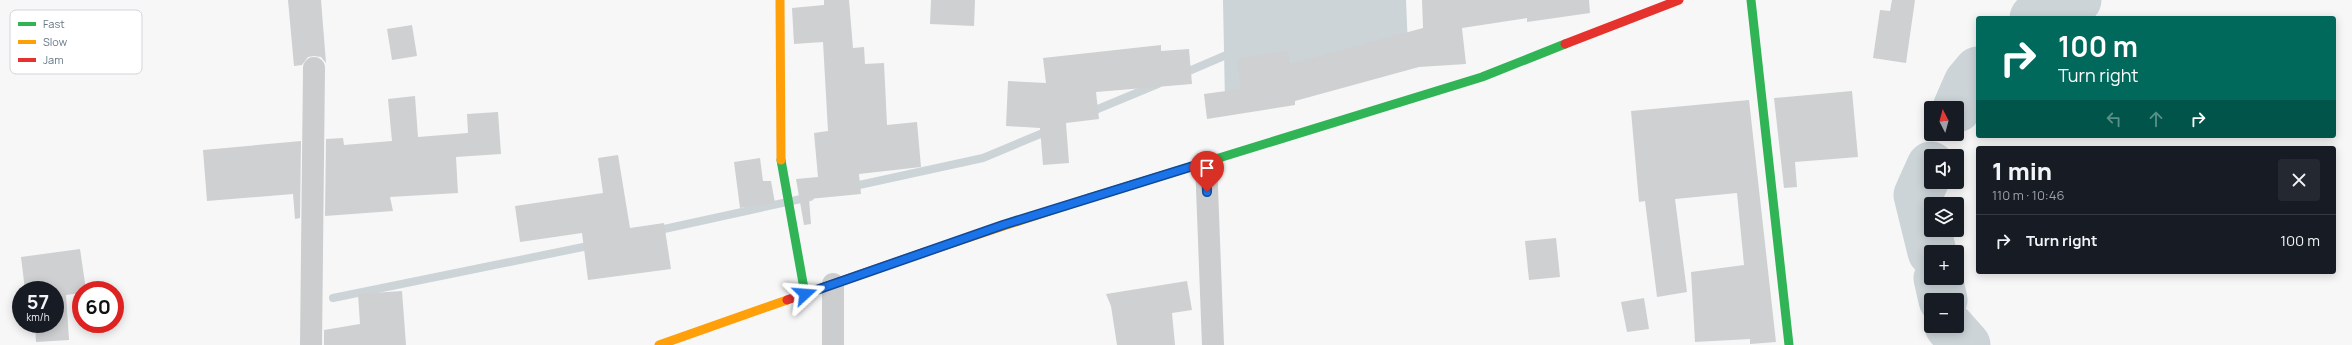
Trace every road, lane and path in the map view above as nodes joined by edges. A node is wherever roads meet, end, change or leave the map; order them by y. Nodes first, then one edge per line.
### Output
1 (780, 0) edge
2 (1679, 0) edge
3 (1751, 0) edge
4 (1640, 7) edge
5 (314, 68) dead end
6 (1206, 162) junction
7 (833, 284) junction
8 (805, 294) junction
9 (311, 345) edge
10 (659, 345) edge
11 (833, 345) edge
12 (1213, 345) edge
13 (1789, 345) edge

1 - 8 main road
2 - 4 main road
3 - 13 main road
4 - 6 main road
5 - 9 street
6 - 7 main road
6 - 12 street
7 - 8 main road
7 - 11 street
8 - 10 main road

